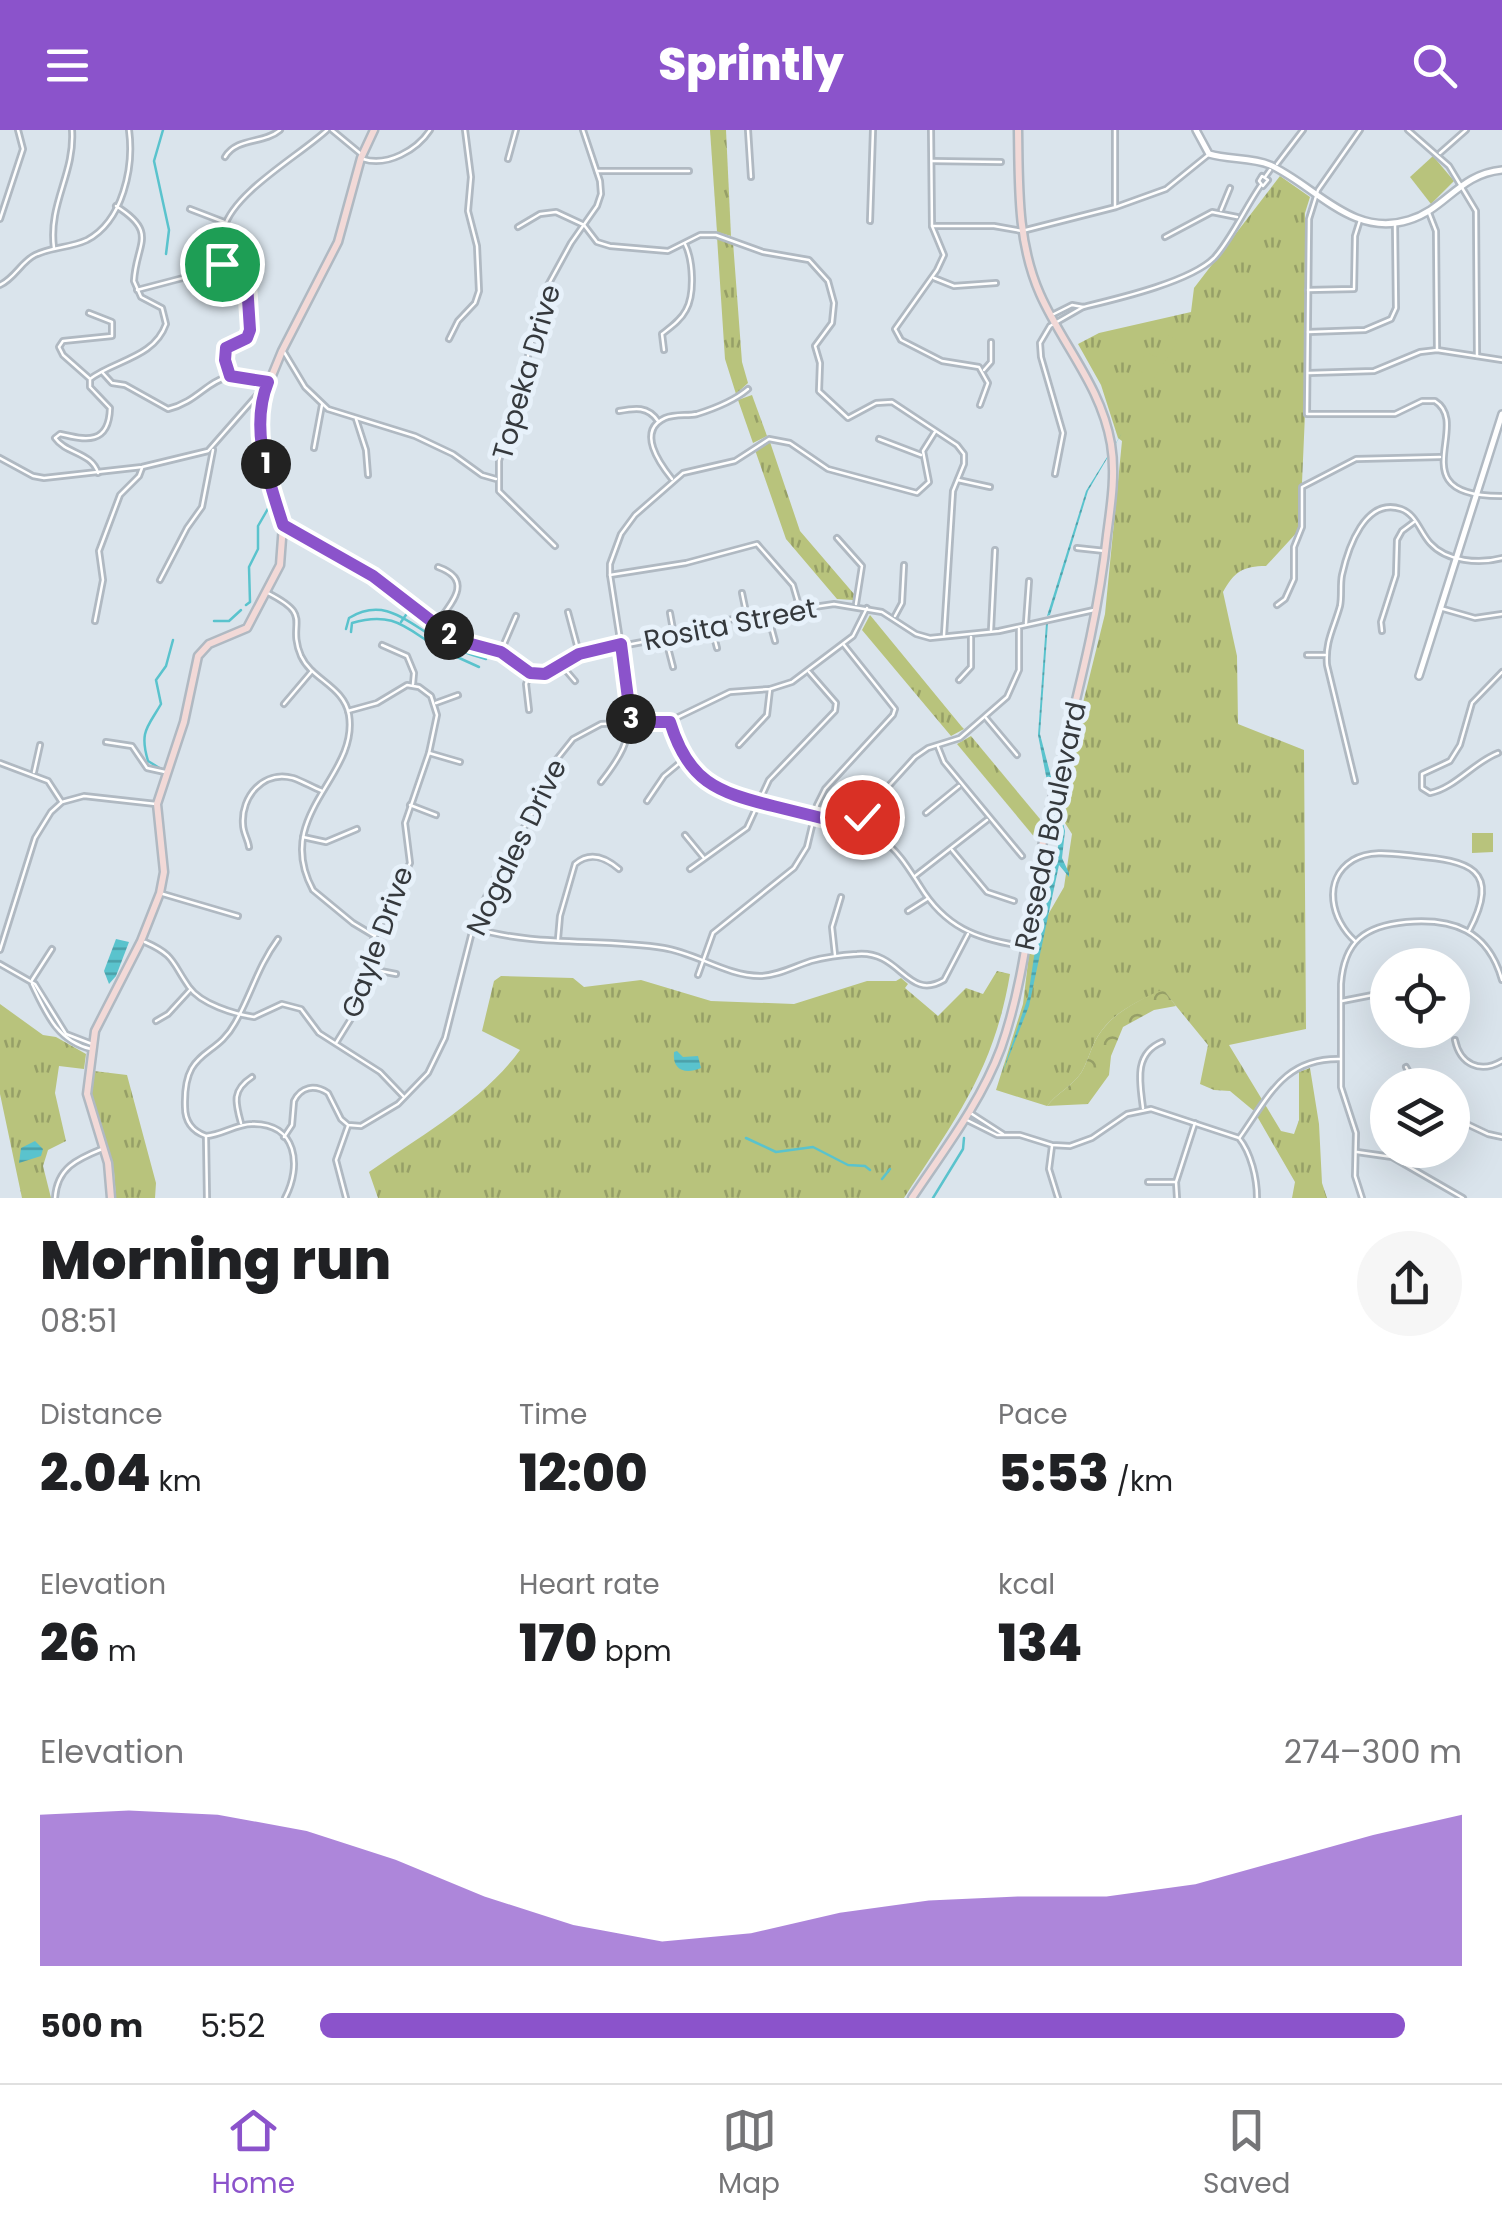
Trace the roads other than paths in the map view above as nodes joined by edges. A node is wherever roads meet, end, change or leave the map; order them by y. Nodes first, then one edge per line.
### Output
1 (18, 130) edge
2 (72, 130) edge
3 (129, 130) edge
4 (280, 130) edge
5 (329, 130) edge
6 (374, 130) edge
7 (430, 130) edge
8 (466, 130) edge
9 (516, 130) edge
10 (583, 130) edge
11 (748, 130) edge
12 (872, 130) edge
13 (931, 130) edge
14 (1018, 130) edge
15 (1115, 130) edge
16 (1196, 130) edge
17 (1302, 130) edge
18 (1360, 130) edge
19 (1410, 130) edge
20 (1466, 130) edge
21 (1209, 154) junction
22 (1439, 154) junction
23 (225, 157) dead end
24 (362, 157) junction
25 (508, 159) dead end
26 (931, 161) junction
27 (1001, 162) dead end
28 (1274, 167) junction
29 (1502, 170) edge
30 (597, 171) junction
31 (689, 171) dead end
32 (751, 177) dead end
33 (1462, 183) junction
34 (1230, 188) dead end
35 (1316, 194) junction
36 (116, 206) junction
37 (1116, 207) junction
38 (190, 209) dead end
39 (1221, 212) junction
40 (1428, 212) junction
41 (1238, 218) junction
42 (0, 219) edge
43 (1360, 220) junction
44 (870, 221) dead end
45 (226, 222) junction
46 (1395, 224) junction
47 (584, 225) junction
48 (518, 226) dead end
49 (932, 226) junction
50 (1022, 231) junction
51 (1165, 237) dead end
52 (684, 243) junction
53 (54, 250) junction
54 (222, 268) junction
55 (932, 276) junction
56 (996, 284) dead end
57 (0, 285) edge
58 (136, 290) junction
59 (1306, 290) junction
60 (1082, 307) junction
61 (89, 312) dead end
62 (1053, 319) junction
63 (1306, 332) junction
64 (449, 339) dead end
65 (991, 342) dead end
66 (664, 350) dead end
67 (1437, 350) junction
68 (282, 351) junction
69 (1477, 356) junction
70 (1502, 360) edge
71 (102, 372) junction
72 (983, 372) junction
73 (1306, 373) junction
74 (230, 376) junction
75 (90, 379) junction
76 (267, 384) junction
77 (748, 389) dead end
78 (322, 405) junction
79 (980, 405) dead end
80 (619, 411) dead end
81 (245, 412) junction
82 (256, 412) junction
83 (1502, 414) edge
84 (356, 420) junction
85 (659, 422) junction
86 (1501, 424) edge
87 (936, 431) junction
88 (879, 439) dead end
89 (214, 448) junction
90 (314, 448) dead end
91 (923, 455) junction
92 (1442, 457) junction
93 (0, 458) edge
94 (142, 467) junction
95 (98, 474) junction
96 (1054, 474) dead end
97 (368, 475) dead end
98 (497, 479) junction
99 (673, 480) junction
100 (956, 480) junction
101 (990, 487) dead end
102 (1476, 496) junction
103 (1502, 496) edge
104 (1416, 520) junction
105 (283, 525) junction
106 (836, 538) dead end
107 (555, 546) dead end
108 (1077, 548) dead end
109 (994, 550) dead end
110 (1106, 552) junction
111 (1456, 557) junction
112 (1502, 558) edge
113 (904, 565) dead end
114 (438, 568) dead end
115 (610, 575) junction
116 (160, 580) dead end
117 (1029, 581) dead end
118 (742, 592) dead end
119 (268, 593) junction
120 (1278, 605) dead end
121 (856, 606) junction
122 (1439, 607) junction
123 (866, 608) junction
124 (800, 610) junction
125 (1098, 610) junction
126 (568, 612) dead end
127 (670, 613) dead end
128 (1502, 614) edge
129 (516, 616) dead end
130 (768, 616) junction
131 (894, 617) junction
132 (747, 618) junction
133 (95, 621) dead end
134 (710, 623) junction
135 (1027, 624) junction
136 (435, 625) junction
137 (1019, 626) junction
138 (1382, 630) dead end
139 (990, 632) junction
140 (970, 634) junction
141 (674, 636) junction
142 (944, 636) junction
143 (666, 638) junction
144 (775, 641) dead end
145 (843, 643) junction
146 (621, 644) junction
147 (382, 645) dead end
148 (717, 648) dead end
149 (501, 652) junction
150 (579, 654) junction
151 (1326, 654) junction
152 (1307, 655) dead end
153 (562, 666) junction
154 (672, 667) dead end
155 (312, 671) junction
156 (808, 671) junction
157 (1502, 672) edge
158 (530, 673) junction
159 (1419, 676) dead end
160 (958, 680) dead end
161 (574, 681) dead end
162 (413, 686) junction
163 (770, 689) junction
164 (458, 695) dead end
165 (436, 703) junction
166 (284, 704) dead end
167 (529, 710) dead end
168 (348, 711) junction
169 (985, 716) junction
170 (631, 722) junction
171 (670, 722) junction
172 (106, 742) dead end
173 (937, 744) junction
174 (40, 745) dead end
175 (739, 745) dead end
176 (429, 752) junction
177 (1498, 753) dead end
178 (1018, 756) dead end
179 (685, 760) junction
180 (460, 762) dead end
181 (0, 763) edge
182 (166, 772) junction
183 (33, 774) junction
184 (1355, 781) dead end
185 (602, 782) dead end
186 (962, 784) junction
187 (323, 792) junction
188 (646, 800) dead end
189 (62, 802) junction
190 (759, 803) junction
191 (157, 804) junction
192 (410, 805) junction
193 (926, 813) dead end
194 (436, 815) dead end
195 (814, 816) junction
196 (990, 818) junction
197 (858, 827) junction
198 (356, 829) dead end
199 (686, 835) dead end
200 (302, 836) junction
201 (250, 847) dead end
202 (952, 849) junction
203 (1022, 856) dead end
204 (705, 859) junction
205 (620, 869) dead end
206 (690, 869) dead end
207 (914, 877) junction
208 (160, 893) junction
209 (841, 897) dead end
210 (927, 899) junction
211 (1014, 901) dead end
212 (908, 911) dead end
213 (238, 916) dead end
214 (472, 928) junction
215 (1468, 932) junction
216 (968, 934) junction
217 (374, 936) junction
218 (278, 939) dead end
219 (141, 940) junction
220 (558, 940) junction
221 (1356, 942) junction
222 (1023, 947) junction
223 (52, 948) dead end
224 (0, 950) edge
225 (835, 957) junction
226 (704, 960) junction
227 (0, 964) edge
228 (365, 968) junction
229 (396, 974) dead end
230 (698, 976) dead end
231 (1502, 980) edge
232 (32, 982) junction
233 (190, 990) junction
234 (1370, 995) edge
235 (1340, 1001) junction
236 (240, 1013) junction
237 (156, 1021) dead end
238 (1162, 1042) dead end
239 (336, 1043) junction
240 (92, 1046) junction
241 (1457, 1048) edge
242 (1340, 1059) junction
243 (1502, 1060) edge
244 (252, 1076) dead end
245 (405, 1098) junction
246 (1143, 1110) junction
247 (967, 1116) junction
248 (1196, 1122) junction
249 (1470, 1124) edge
250 (241, 1125) junction
251 (348, 1125) junction
252 (1005, 1134) junction
253 (206, 1136) junction
254 (284, 1137) junction
255 (1502, 1137) edge
256 (1239, 1138) junction
257 (1052, 1145) junction
258 (103, 1149) junction
259 (1357, 1152) junction
260 (1370, 1153) edge
261 (1411, 1168) edge
262 (1148, 1182) dead end
263 (1176, 1182) junction
264 (55, 1198) edge
265 (110, 1198) edge
266 (207, 1198) edge
267 (285, 1198) edge
268 (346, 1198) edge
269 (912, 1198) edge
270 (1058, 1198) edge
271 (1177, 1198) edge
272 (1257, 1198) edge
273 (1362, 1198) edge
274 (1463, 1198) edge

1 - 42 street
2 - 53 street
3 - 36 street
4 - 23 street
5 - 24 street
5 - 45 street
6 - 24 main road
7 - 24 street
8 - 64 street
9 - 25 street
10 - 30 street, Topeka Drive
11 - 32 street
12 - 44 street
13 - 26 street
14 - 50 main road, Reseda Boulevard
15 - 37 street
16 - 21 street
17 - 28 street
18 - 35 street
19 - 22 street
20 - 22 street
21 - 28 street
21 - 37 street
22 - 33 street
24 - 68 main road
26 - 27 street
26 - 49 street
28 - 35 street
28 - 41 street
29 - 33 street
30 - 31 street
30 - 47 street, Topeka Drive
33 - 40 street
33 - 69 street
34 - 39 street
35 - 43 street
35 - 59 street
36 - 53 street
36 - 58 street
37 - 50 street
38 - 45 street
39 - 41 street
39 - 51 street
40 - 46 street
40 - 67 street
41 - 60 street
43 - 46 street
43 - 59 street
45 - 54 street
46 - 63 street
47 - 48 street
47 - 52 street
47 - 98 street, Topeka Drive
49 - 50 street
49 - 55 street
50 - 62 main road, Reseda Boulevard
52 - 66 street
52 - 87 street
53 - 57 street
54 - 58 street
54 - 74 street
55 - 56 street
55 - 72 street
58 - 71 street
59 - 63 street
60 - 62 street
60 - 62 street
61 - 75 street
62 - 96 street
62 - 110 main road, Reseda Boulevard
63 - 73 street
65 - 72 street
67 - 69 street
67 - 73 street
68 - 76 main road
68 - 78 street
69 - 70 street
71 - 74 street
71 - 75 street
72 - 79 street
73 - 92 street
74 - 76 street
75 - 95 street
76 - 81 street
76 - 82 main road
77 - 85 street
78 - 84 street
78 - 90 street
80 - 85 street
81 - 82 street
81 - 89 street
82 - 105 main road
83 - 86 street
84 - 97 street
84 - 98 street
85 - 99 street
86 - 102 street
87 - 91 street
87 - 100 street
88 - 91 street
89 - 94 street
89 - 116 street
91 - 99 street
92 - 102 street
92 - 120 street
93 - 95 street
94 - 95 street
94 - 133 street
98 - 107 street, Topeka Drive
99 - 115 street
100 - 101 street
100 - 142 street
102 - 103 street
102 - 111 street
104 - 111 street
104 - 138 street
104 - 151 street
105 - 119 main road
105 - 136 street
106 - 121 street
108 - 110 street
109 - 139 street
110 - 125 main road, Reseda Boulevard
111 - 112 street
111 - 122 street
113 - 131 street
114 - 136 street
115 - 124 street
115 - 146 street
117 - 135 street
118 - 132 street
119 - 155 street
119 - 182 main road
121 - 123 street, Rosita Street
121 - 124 street, Rosita Street
122 - 128 street
122 - 159 street
123 - 131 street, Rosita Street
123 - 145 street, Nogales Drive
124 - 130 street, Rosita Street
125 - 135 street, Rosita Street
125 - 222 main road, Reseda Boulevard
126 - 150 street
127 - 141 street
129 - 149 street
130 - 132 street, Rosita Street
130 - 144 street
131 - 142 street, Rosita Street
132 - 134 street, Rosita Street
134 - 141 street, Rosita Street
134 - 148 street
135 - 137 street, Rosita Street
136 - 149 street
137 - 139 street, Rosita Street
137 - 169 street
139 - 140 street, Rosita Street
140 - 142 street, Rosita Street
140 - 160 street
141 - 143 street, Rosita Street
143 - 146 street, Rosita Street
143 - 154 street
145 - 156 street, Nogales Drive
145 - 195 street
146 - 150 street, Rosita Street
146 - 170 street
147 - 162 street
149 - 158 street
150 - 153 street, Rosita Street
151 - 152 street
151 - 184 street
153 - 158 street, Rosita Street
153 - 161 street
155 - 166 street
155 - 168 street
156 - 163 street, Nogales Drive
156 - 190 street
157 - 177 street
158 - 167 street
162 - 165 street
162 - 168 street
163 - 171 street, Nogales Drive
163 - 175 street
164 - 165 street
165 - 176 street, Gayle Drive
168 - 187 street
169 - 173 street
169 - 178 street
170 - 171 street, Nogales Drive
170 - 185 street
170 - 214 street, Nogales Drive
171 - 179 street
172 - 182 street
173 - 186 street
173 - 197 street
174 - 183 street
176 - 180 street
176 - 192 street, Gayle Drive
179 - 188 street
179 - 190 street
181 - 183 street
182 - 191 main road
183 - 189 street
186 - 193 street
186 - 196 street
187 - 200 street
187 - 201 street
189 - 191 street
189 - 224 street
190 - 195 street
190 - 204 street
191 - 208 main road
192 - 194 street
192 - 217 street, Gayle Drive
195 - 197 street
195 - 226 street
196 - 202 street
196 - 203 street
197 - 207 street
198 - 200 street
199 - 204 street
200 - 217 street
202 - 207 street
202 - 211 street
204 - 206 street
205 - 220 street
207 - 210 street
208 - 213 street
208 - 219 main road
209 - 225 street
210 - 212 street
210 - 216 street
214 - 220 street
214 - 245 street, Nogales Drive
215 - 221 street
215 - 221 street
215 - 231 street
216 - 222 street
216 - 225 street
217 - 228 street, Gayle Drive
218 - 236 street
219 - 233 street
219 - 240 main road
220 - 226 street
221 - 235 street
222 - 247 main road, Reseda Boulevard
223 - 232 street
225 - 226 street
226 - 230 street
227 - 232 street
228 - 229 street
228 - 239 street, Gayle Drive
232 - 240 street
233 - 236 street
233 - 237 street
234 - 235 street
235 - 242 street
236 - 239 street
236 - 253 street
238 - 246 street
239 - 245 street
240 - 258 main road
241 - 243 street
242 - 256 street
242 - 259 street
244 - 250 street
245 - 251 street, Nogales Drive
246 - 248 street
246 - 257 street
247 - 252 street
247 - 252 street
247 - 269 main road, Reseda Boulevard
248 - 256 street
248 - 263 street
249 - 255 street
250 - 253 street
250 - 254 street
251 - 254 street
251 - 268 street
252 - 257 street
253 - 266 street
254 - 267 street
256 - 272 street
257 - 270 street
258 - 264 street
258 - 265 main road
259 - 260 street
259 - 273 street
261 - 274 street
262 - 263 street
263 - 271 street

